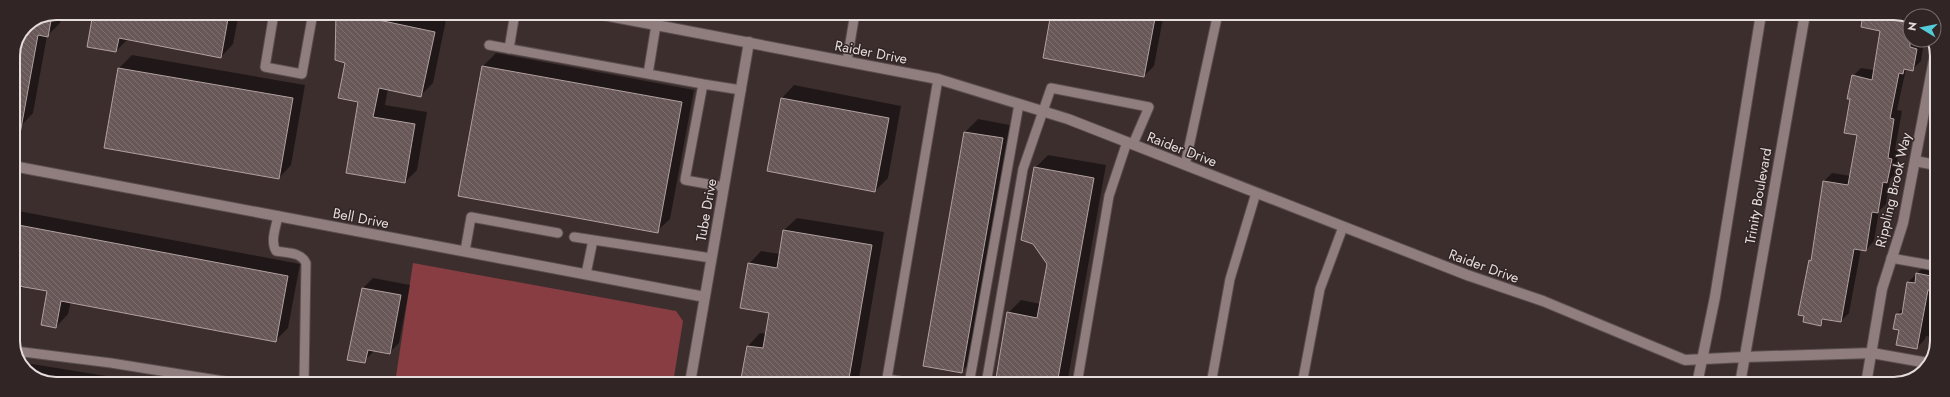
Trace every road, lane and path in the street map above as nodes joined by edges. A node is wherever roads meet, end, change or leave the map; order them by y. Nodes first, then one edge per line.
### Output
1 (273, 20) edge
2 (312, 20) edge
3 (514, 20) edge
4 (630, 20) edge
5 (854, 20) edge
6 (1217, 20) edge
7 (1760, 20) edge
8 (1804, 20) edge
9 (656, 25) junction
10 (749, 42) junction
11 (489, 45) dead end
12 (509, 49) junction
13 (847, 61) junction
14 (648, 74) junction
15 (938, 79) junction
16 (702, 84) junction
17 (1930, 87) edge
18 (741, 90) junction
19 (1019, 104) junction
20 (1042, 111) junction
21 (1130, 143) junction
22 (1915, 161) junction
23 (1930, 164) edge
24 (1185, 165) junction
25 (20, 167) edge
26 (724, 187) junction
27 (1256, 192) junction
28 (278, 216) junction
29 (1343, 226) junction
30 (558, 233) dead end
31 (574, 237) dead end
32 (592, 240) junction
33 (465, 251) junction
34 (711, 258) junction
35 (1892, 258) junction
36 (1930, 265) edge
37 (586, 274) junction
38 (705, 297) junction
39 (22, 352) edge
40 (1872, 353) junction
41 (1744, 357) junction
42 (1701, 359) junction
43 (1923, 362) edge
44 (198, 377) edge
45 (304, 377) edge
46 (691, 377) edge
47 (888, 377) edge
48 (970, 377) edge
49 (987, 377) edge
50 (1078, 377) edge
51 (1212, 377) edge
52 (1303, 377) edge
53 (1698, 377) edge
54 (1741, 377) edge
55 (1867, 377) edge

1 - 2 lane
3 - 12 lane
4 - 9 main road, Raider Drive
5 - 13 lane
6 - 24 lane
7 - 42 main road, Trinity Boulevard
8 - 41 main road, Trinity Boulevard
9 - 10 main road, Raider Drive
9 - 14 lane
10 - 13 main road, Raider Drive
10 - 18 main road, Tube Drive
11 - 12 lane
12 - 14 lane
13 - 15 main road, Raider Drive
14 - 16 lane
15 - 19 main road, Raider Drive
15 - 47 lane
16 - 18 lane
16 - 26 lane
17 - 22 main road, Rippling Brook Way
18 - 26 main road, Tube Drive
19 - 20 main road, Raider Drive
19 - 48 lane
20 - 21 main road, Raider Drive
20 - 21 lane
20 - 49 lane
21 - 24 main road, Raider Drive
21 - 50 lane
22 - 23 main road
22 - 35 main road, Rippling Brook Way
24 - 27 main road, Raider Drive
25 - 28 main road, Bell Drive
26 - 34 main road, Tube Drive
27 - 29 main road, Raider Drive
27 - 51 lane
28 - 33 main road, Bell Drive
28 - 45 lane
29 - 42 main road, Raider Drive
29 - 52 lane
30 - 33 lane
31 - 32 lane
32 - 34 lane
32 - 37 lane
33 - 37 main road, Bell Drive
34 - 38 main road, Tube Drive
35 - 36 lane
35 - 40 main road, Rippling Brook Way
37 - 38 main road, Bell Drive
38 - 46 main road, Tube Drive
39 - 44 lane
40 - 41 main road, Raider Drive
40 - 43 main road, Raider Drive
40 - 55 main road, Rippling Brook Way
41 - 42 main road, Raider Drive
41 - 54 main road, Trinity Boulevard
42 - 53 main road, Trinity Boulevard

